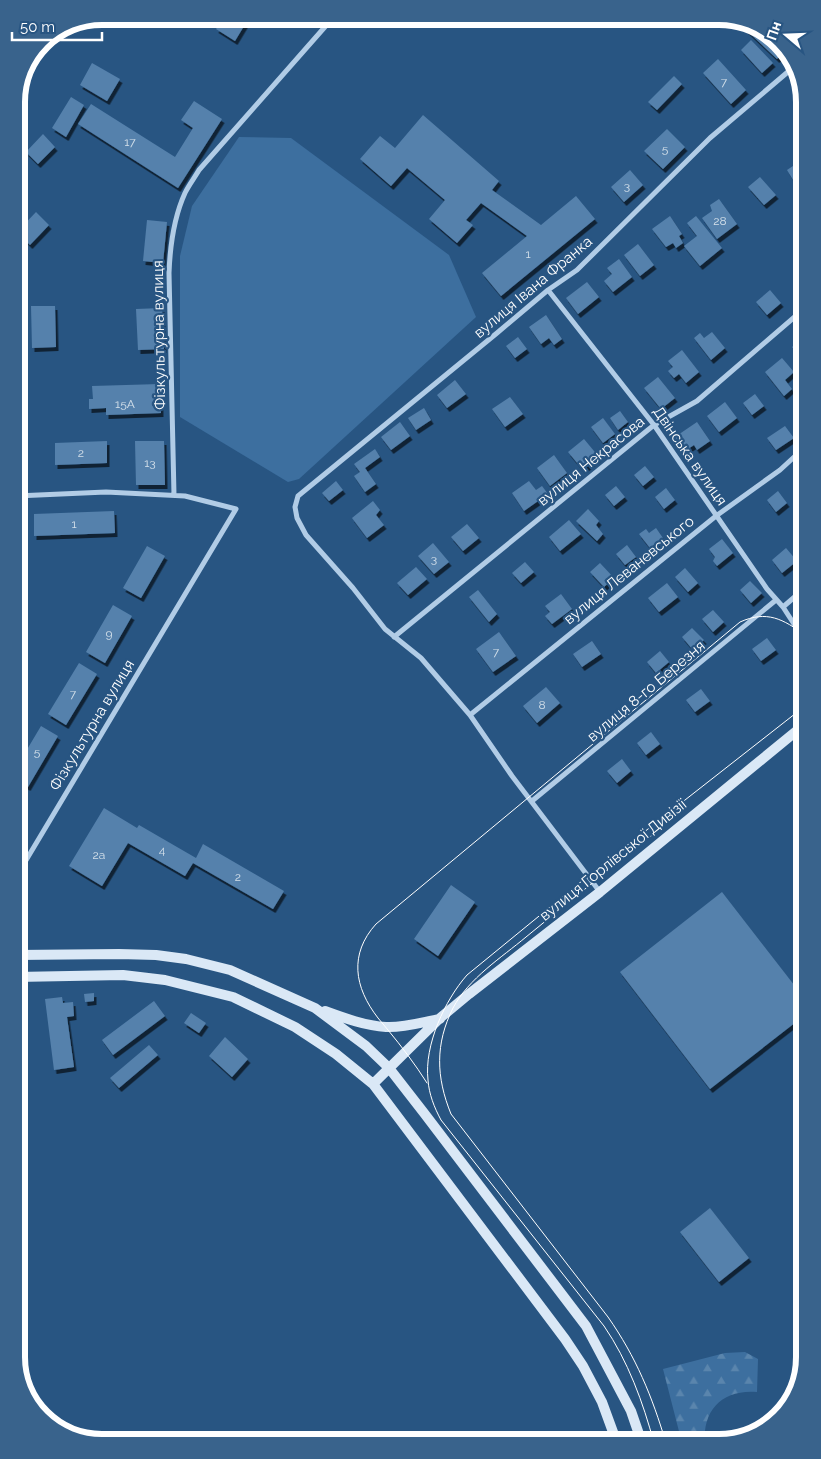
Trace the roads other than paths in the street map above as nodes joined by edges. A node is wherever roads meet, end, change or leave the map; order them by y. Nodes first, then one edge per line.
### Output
1 (327, 25) edge
2 (789, 71) edge
3 (548, 290) junction
4 (796, 316) edge
5 (654, 425) junction
6 (796, 455) edge
7 (174, 495) junction
8 (25, 496) edge
9 (716, 516) junction
10 (796, 596) edge
11 (776, 600) junction
12 (783, 607) junction
13 (796, 628) edge
14 (394, 636) junction
15 (470, 715) junction
16 (796, 731) edge
17 (792, 734) junction
18 (796, 736) edge
19 (532, 801) junction
20 (25, 862) edge
21 (600, 892) junction
22 (25, 955) edge
23 (25, 977) edge
24 (315, 1008) junction
25 (440, 1018) junction
26 (388, 1068) junction
27 (374, 1084) junction
28 (614, 1434) edge
29 (639, 1434) edge

1 - 7 street, Фізкультурна вулиця
2 - 3 street, вулиця Івана Франка
3 - 5 street, Двінська вулиця
3 - 14 street, вулиця Івана Франка
4 - 5 street, вулиця Некрасова
5 - 9 street, Двінська вулиця
5 - 14 street, вулиця Некрасова
6 - 9 street, вулиця Леваневського
7 - 8 street
7 - 20 street, Фізкультурна вулиця
9 - 11 street, Двінська вулиця
9 - 15 street, вулиця Леваневського
10 - 12 street
11 - 12 street, Двінська вулиця
11 - 19 street, вулиця 8-го Березня
12 - 13 street, Двінська вулиця
14 - 15 street
15 - 19 street
16 - 17 main road, вулиця Горлівської Дивізії
17 - 18 street
17 - 21 main road, вулиця Горлівської Дивізії
19 - 21 street
21 - 25 main road, вулиця Горлівської Дивізії
22 - 24 main road
23 - 27 main road
24 - 25 main road
24 - 26 main road
25 - 26 main road, вулиця Горлівської Дивізії
26 - 27 main road, вулиця Горлівської Дивізії
26 - 29 main road
27 - 28 main road

